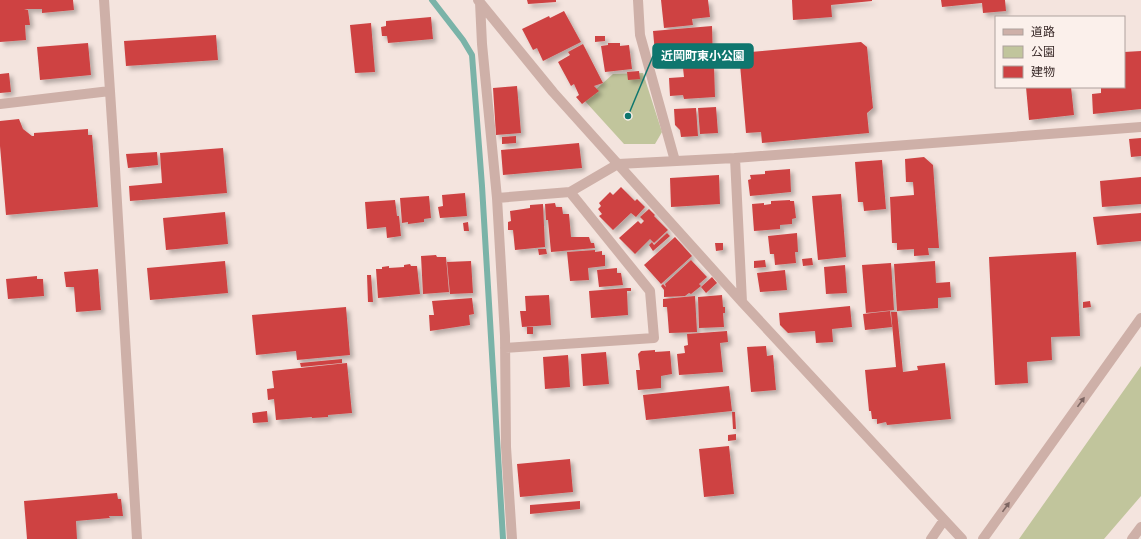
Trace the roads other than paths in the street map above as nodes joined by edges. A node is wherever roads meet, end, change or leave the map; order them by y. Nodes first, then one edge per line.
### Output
1 (104, 0) edge
2 (638, 0) edge
3 (479, 1) edge
4 (110, 91) junction
5 (0, 104) edge
6 (1141, 128) edge
7 (735, 158) junction
8 (674, 162) junction
9 (618, 164) junction
10 (570, 192) junction
11 (497, 198) junction
12 (742, 302) junction
13 (1141, 318) edge
14 (505, 348) junction
15 (944, 520) junction
16 (1141, 527) edge
17 (137, 539) edge
18 (512, 539) edge
19 (931, 539) edge
20 (962, 539) edge
21 (983, 539) edge
22 (1132, 539) edge

1 - 4 street
2 - 8 street
3 - 9 street
3 - 11 street
4 - 5 street
4 - 17 street
6 - 7 street
7 - 8 street
7 - 12 street
8 - 9 street
9 - 10 street
9 - 12 street
10 - 11 street
10 - 14 street
11 - 14 street
12 - 15 street
21 -> 13 street
14 - 18 street
15 - 19 street
15 - 20 street
16 - 22 street

